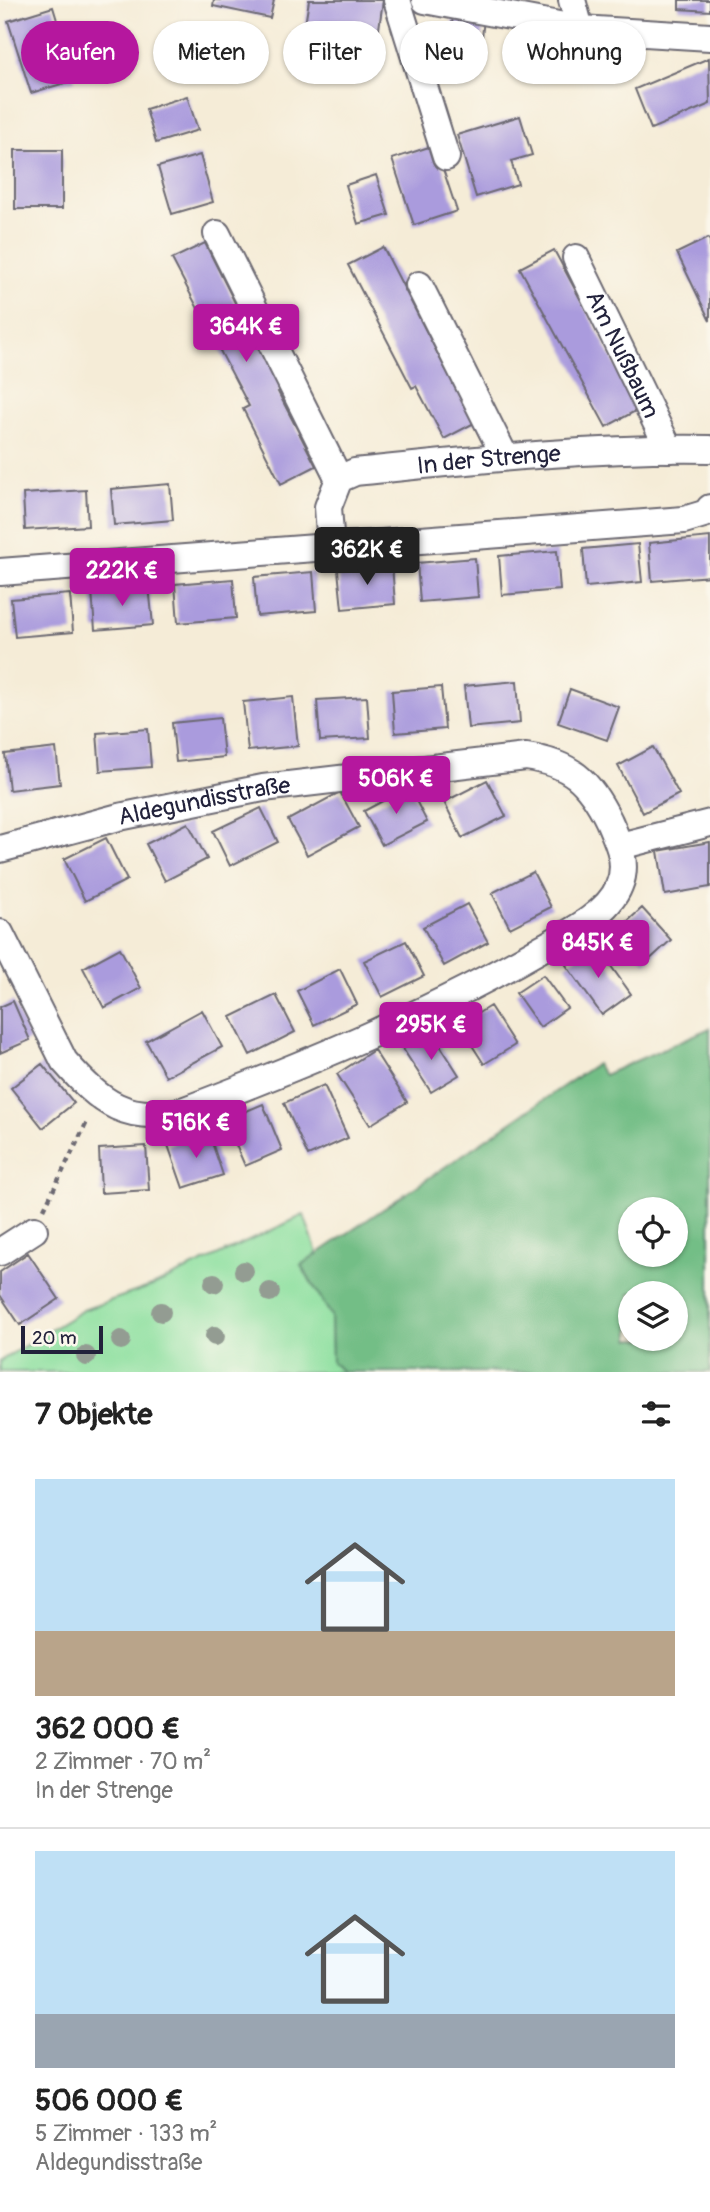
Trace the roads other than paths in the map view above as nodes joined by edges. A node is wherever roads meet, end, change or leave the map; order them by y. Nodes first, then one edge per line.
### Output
1 (397, 0) edge
2 (425, 0) edge
3 (572, 0) edge
4 (476, 5) edge
5 (545, 21) edge
6 (578, 21) edge
7 (646, 33) edge
8 (710, 37) edge
9 (446, 157) dead end
10 (217, 234) dead end
11 (576, 258) dead end
12 (419, 285) dead end
13 (669, 449) junction
14 (710, 450) edge
15 (505, 457) junction
16 (339, 479) junction
17 (710, 508) edge
18 (331, 547) junction
19 (0, 572) edge
20 (710, 823) edge
21 (620, 846) junction
22 (0, 849) edge
23 (0, 933) edge
24 (34, 1230) road end
25 (0, 1252) edge

1 - 9 street
2 - 4 street
3 - 6 street
4 - 5 street
7 - 8 street
10 - 16 street
11 - 13 street, Am Nußbaum
12 - 15 street
13 - 14 street, In der Strenge
13 - 15 street, In der Strenge
15 - 16 street, In der Strenge
16 - 18 street
17 - 18 street
18 - 19 street
20 - 21 street
21 - 22 street, Aldegundisstraße
21 - 23 street, Aldegundisstraße
24 - 25 street

